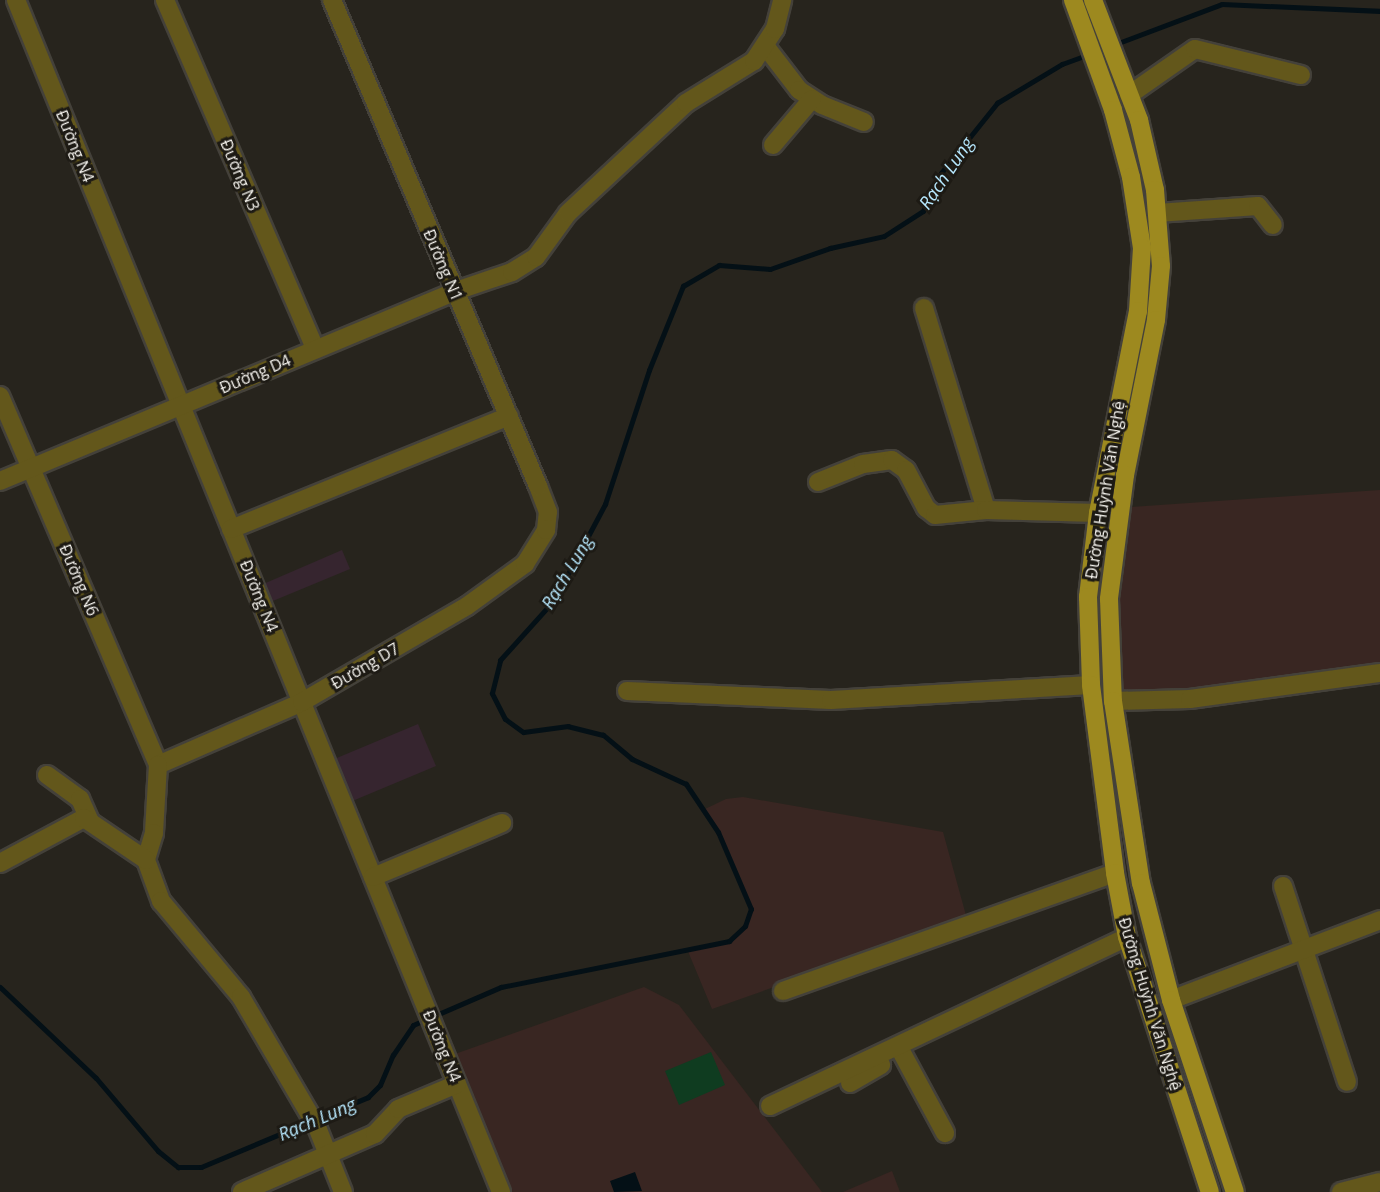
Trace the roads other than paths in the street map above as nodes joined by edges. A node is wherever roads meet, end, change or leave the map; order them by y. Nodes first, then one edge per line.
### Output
1 (16, 0) edge
2 (165, 0) edge
3 (332, 0) edge
4 (782, 0) edge
5 (1073, 0) edge
6 (1093, 0) edge
7 (1097, 38) junction
8 (766, 47) junction
9 (1301, 75) dead end
10 (1129, 95) junction
11 (812, 99) junction
12 (864, 122) dead end
13 (773, 145) dead end
14 (1157, 213) junction
15 (1273, 225) dead end
16 (453, 292) junction
17 (924, 308) dead end
18 (315, 349) junction
19 (0, 396) edge
20 (181, 405) junction
21 (509, 416) junction
22 (31, 468) junction
23 (0, 481) edge
24 (818, 483) dead end
25 (986, 510) junction
26 (1098, 513) junction
27 (231, 529) junction
28 (546, 530) joint
29 (1088, 597) junction
30 (1109, 599) junction
31 (1380, 673) edge
32 (1091, 685) junction
33 (627, 691) dead end
34 (1113, 701) junction
35 (302, 702) junction
36 (158, 765) junction
37 (47, 775) dead end
38 (90, 821) junction
39 (502, 823) dead end
40 (146, 860) junction
41 (0, 863) edge
42 (1115, 873) junction
43 (373, 877) junction
44 (1283, 886) dead end
45 (1380, 920) edge
46 (1127, 937) junction
47 (1306, 948) junction
48 (783, 991) dead end
49 (1171, 1000) junction
50 (921, 1032) junction
51 (902, 1053) junction
52 (1347, 1082) dead end
53 (850, 1083) dead end
54 (457, 1084) junction
55 (770, 1106) dead end
56 (945, 1132) dead end
57 (330, 1155) junction
58 (1380, 1182) edge
59 (242, 1192) edge
60 (343, 1192) edge
61 (501, 1192) edge
62 (1209, 1192) edge
63 (1235, 1192) edge
64 (1341, 1192) edge

1 - 20 street, Đường N4
2 - 18 street, Đường N3
3 - 16 street, Đường N1
4 - 8 street
5 - 7 main road, Đường Huỳnh Văn Nghệ
6 - 7 main road, Đường Huỳnh Văn Nghệ
7 - 10 main road, Đường Huỳnh Văn Nghệ
7 - 26 main road, Đường Huỳnh Văn Nghệ
8 - 11 street
8 - 16 street, Đường D4
9 - 10 street
10 - 14 main road, Đường Huỳnh Văn Nghệ
11 - 12 street
11 - 13 street
14 - 15 street
14 - 30 main road, Đường Huỳnh Văn Nghệ
16 - 18 street, Đường D4
16 - 21 street, Đường N1
17 - 25 street
18 - 20 street, Đường D4
19 - 22 street, Đường N6
20 - 22 street, Đường D4
20 - 27 street, Đường N4
21 - 27 street
21 - 28 street, Đường N1
22 - 23 street, Đường D4
22 - 36 street, Đường N6
24 - 25 street
25 - 26 street
26 - 29 main road, Đường Huỳnh Văn Nghệ
27 - 35 street, Đường N4
28 - 35 street, Đường D7
29 - 30 main road
29 - 32 main road, Đường Huỳnh Văn Nghệ
30 - 34 main road, Đường Huỳnh Văn Nghệ
31 - 34 street
32 - 33 street
32 - 42 main road, Đường Huỳnh Văn Nghệ
34 - 49 main road, Đường Huỳnh Văn Nghệ
35 - 36 street, Đường D7
35 - 43 street, Đường N4
36 - 40 street
37 - 38 street
38 - 40 street
38 - 41 street
39 - 43 street
40 - 57 street
42 - 46 main road, Đường Huỳnh Văn Nghệ
42 - 48 street
43 - 54 street, Đường N4
44 - 47 street
45 - 47 street
46 - 50 street
46 - 62 main road, Đường Huỳnh Văn Nghệ
47 - 49 street
47 - 52 street
49 - 63 main road, Đường Huỳnh Văn Nghệ
50 - 51 street
50 - 55 street
51 - 53 street
51 - 56 street
54 - 57 street
54 - 61 street, Đường N4
57 - 59 street
57 - 60 street
58 - 64 street

